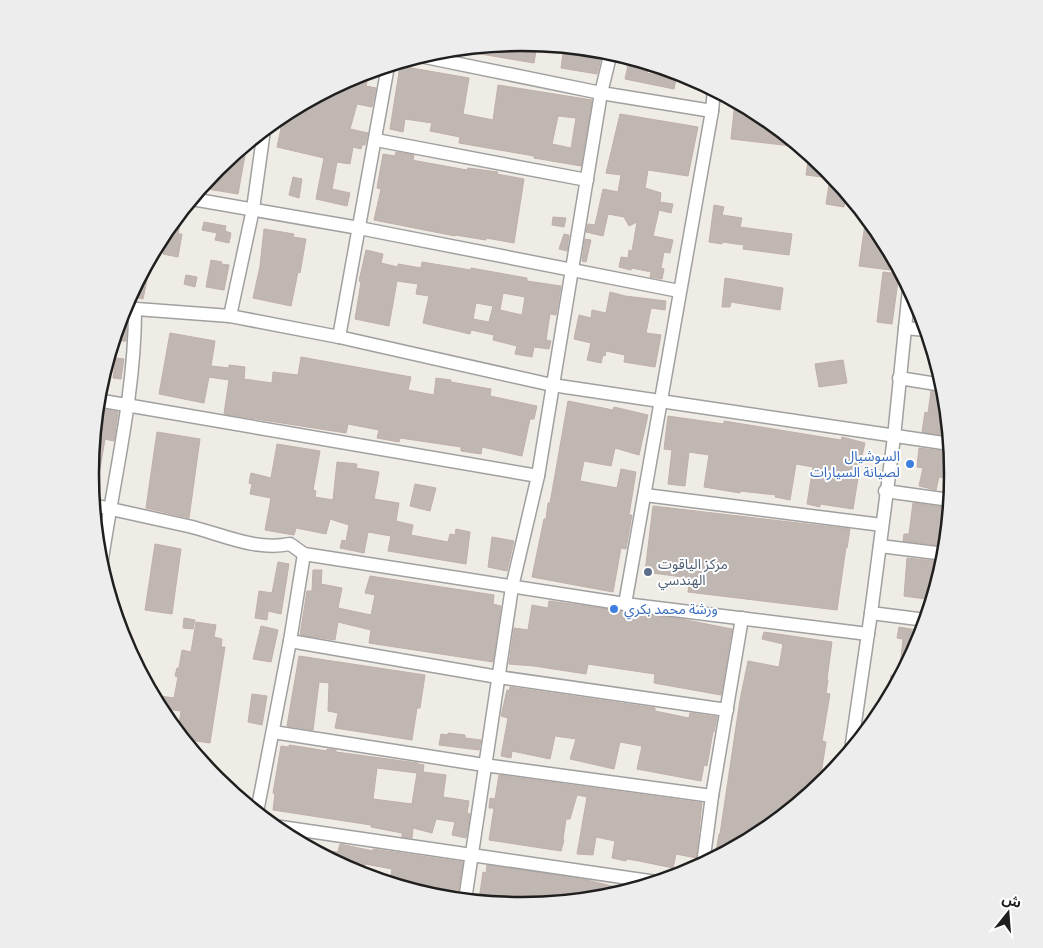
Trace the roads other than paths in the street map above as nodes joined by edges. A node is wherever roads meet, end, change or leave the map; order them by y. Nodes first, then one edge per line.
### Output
1 (437, 59) edge
2 (609, 60) edge
3 (387, 74) edge
4 (601, 93) junction
5 (713, 98) edge
6 (712, 111) junction
7 (263, 140) edge
8 (376, 140) junction
9 (587, 180) junction
10 (200, 200) edge
11 (253, 209) junction
12 (359, 228) junction
13 (572, 269) junction
14 (679, 291) junction
15 (908, 302) edge
16 (132, 309) edge
17 (130, 314) edge
18 (230, 316) junction
19 (905, 328) junction
20 (919, 329) edge
21 (339, 337) junction
22 (899, 378) junction
23 (934, 384) edge
24 (552, 386) junction
25 (105, 401) edge
26 (660, 402) junction
27 (128, 405) junction
28 (894, 437) junction
29 (943, 443) edge
30 (538, 476) junction
31 (885, 491) junction
32 (645, 496) junction
33 (943, 499) edge
34 (100, 507) edge
35 (109, 509) junction
36 (882, 525) junction
37 (104, 542) edge
38 (880, 546) junction
39 (937, 553) edge
40 (304, 554) junction
41 (512, 587) junction
42 (625, 604) junction
43 (871, 613) junction
44 (742, 618) junction
45 (919, 619) edge
46 (868, 634) junction
47 (290, 642) junction
48 (498, 677) junction
49 (727, 710) junction
50 (273, 732) junction
51 (853, 736) edge
52 (484, 765) junction
53 (712, 796) junction
54 (258, 805) edge
55 (291, 829) edge
56 (471, 855) junction
57 (704, 855) edge
58 (639, 880) edge
59 (466, 893) edge

1 - 4 street
2 - 4 street
3 - 8 street
4 - 6 street
4 - 9 street
5 - 6 street
6 - 14 street
7 - 11 street
8 - 9 street
8 - 12 street
9 - 13 street
10 - 11 street
11 - 12 street
11 - 18 street
12 - 13 street
12 - 21 street
13 - 14 street
13 - 24 street
14 - 26 street
15 - 19 street
16 - 18 street
17 - 27 street
18 - 21 street
19 - 20 street
19 - 22 street
21 - 24 street
22 - 23 street
22 - 28 street
24 - 26 street
24 - 30 street
25 - 27 street
26 - 28 street
26 - 32 street
27 - 30 street
27 - 35 street
28 - 29 street
28 - 31 street
30 - 41 street
31 - 33 street
31 - 36 street
32 - 36 street
32 - 42 street
34 - 35 street
35 - 37 street
35 - 40 street
36 - 38 street
38 - 39 street
38 - 43 street
40 - 41 street
40 - 47 street
41 - 42 street
41 - 48 street
42 - 44 street
43 - 45 street
43 - 46 street
44 - 46 street
44 - 49 street
46 - 51 street
47 - 48 street
47 - 50 street
48 - 49 street
48 - 52 street
49 - 53 street
50 - 52 street
50 - 54 street
52 - 53 street
52 - 56 street
53 - 57 street
55 - 56 street
56 - 58 street
56 - 59 street

